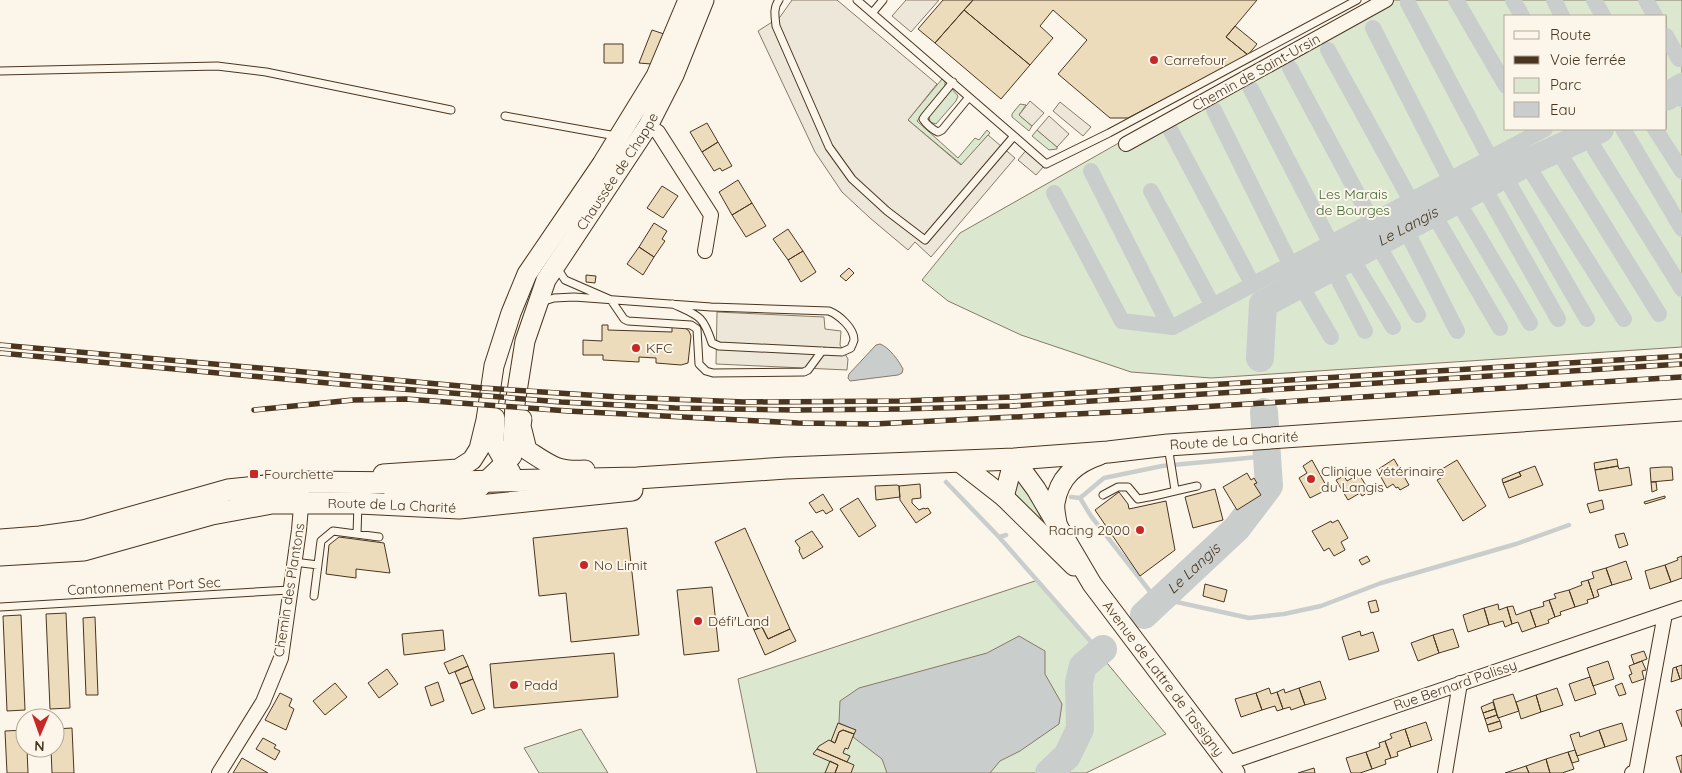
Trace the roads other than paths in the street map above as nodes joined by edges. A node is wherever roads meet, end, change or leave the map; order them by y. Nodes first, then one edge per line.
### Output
1 (688, 0) edge
2 (704, 0) edge
3 (857, 0) edge
4 (883, 0) edge
5 (1357, 0) edge
6 (1386, 0) edge
7 (776, 1) edge
8 (873, 12) junction
9 (0, 72) edge
10 (953, 82) junction
11 (969, 97) junction
12 (452, 110) dead end
13 (505, 116) dead end
14 (632, 116) junction
15 (648, 126) junction
16 (1014, 136) junction
17 (619, 137) junction
18 (1126, 144) dead end
19 (705, 250) dead end
20 (555, 266) junction
21 (611, 300) junction
22 (538, 303) junction
23 (673, 304) junction
24 (511, 313) junction
25 (525, 341) junction
26 (822, 351) junction
27 (1682, 410) edge
28 (1108, 452) junction
29 (1169, 452) junction
30 (1014, 459) junction
31 (958, 461) junction
32 (786, 468) junction
33 (510, 472) junction
34 (487, 481) junction
35 (1197, 486) dead end
36 (1175, 490) junction
37 (302, 492) junction
38 (1103, 495) dead end
39 (1004, 497) junction
40 (552, 499) junction
41 (358, 503) junction
42 (1057, 526) junction
43 (357, 534) junction
44 (379, 537) dead end
45 (0, 540) edge
46 (0, 556) edge
47 (294, 562) junction
48 (318, 565) junction
49 (1092, 584) junction
50 (290, 590) junction
51 (314, 596) dead end
52 (0, 607) edge
53 (1682, 608) edge
54 (1665, 614) junction
55 (1460, 683) junction
56 (1232, 768) edge
57 (219, 773) edge
58 (1445, 773) edge
59 (1632, 773) edge

1 - 14 main road, Chaussée de Chappe
2 - 15 main road, Chaussée de Chappe
3 - 8 lane
4 - 8 lane
5 - 16 lane
6 - 18 street, Chemin de Saint-Ursin
7 - 16 lane
8 - 10 lane
9 - 12 lane
10 - 11 lane
10 - 11 lane
11 - 16 lane
13 - 17 lane
14 - 15 lane
14 - 17 main road, Chaussée de Chappe
15 - 19 street
15 - 20 main road, Chaussée de Chappe
17 - 24 main road, Chaussée de Chappe
20 - 21 lane
20 - 22 main road, Chaussée de Chappe
21 - 22 lane
21 - 23 lane
21 - 26 lane
22 - 25 main road, Chaussée de Chappe
23 - 26 lane
23 - 26 lane
24 - 33 main road, Chaussée de Chappe
24 - 37 main road, Chaussée de Chappe
25 - 32 main road, Chaussée de Chappe
25 - 33 main road, Chaussée de Chappe
27 - 29 main road, Route de La Charité
28 - 29 main road, Route de La Charité
28 - 30 main road, Route de La Charité
28 - 42 main road, Avenue de Lattre de Tassigny
29 - 36 lane
30 - 31 main road, Route de La Charité
30 - 39 main road
30 - 42 main road, Avenue de Lattre de Tassigny
31 - 32 main road, Route de La Charité
31 - 39 main road, Avenue de Lattre de Tassigny
32 - 33 main road, Route de La Charité
32 - 40 main road, Route de La Charité
33 - 34 main road, Route de La Charité
33 - 40 main road
34 - 37 main road, Route de La Charité
34 - 41 main road
35 - 36 lane
36 - 38 lane
37 - 41 main road, Route de La Charité
37 - 45 main road, Route de La Charité
37 - 46 main road, Route de La Charité
37 - 47 street, Chemin des Plantons
39 - 49 main road, Avenue de Lattre de Tassigny
40 - 41 main road, Route de La Charité
41 - 43 lane
42 - 49 main road, Avenue de Lattre de Tassigny
43 - 44 lane
43 - 48 lane
47 - 48 lane
47 - 50 street, Chemin des Plantons
48 - 51 lane
49 - 56 main road, Avenue de Lattre de Tassigny
50 - 52 lane, Cantonnement Port Sec
50 - 57 street, Chemin des Plantons
53 - 54 street, Rue Bernard Palissy
54 - 55 street, Rue Bernard Palissy
54 - 59 street
55 - 56 street, Rue Bernard Palissy
55 - 58 street

